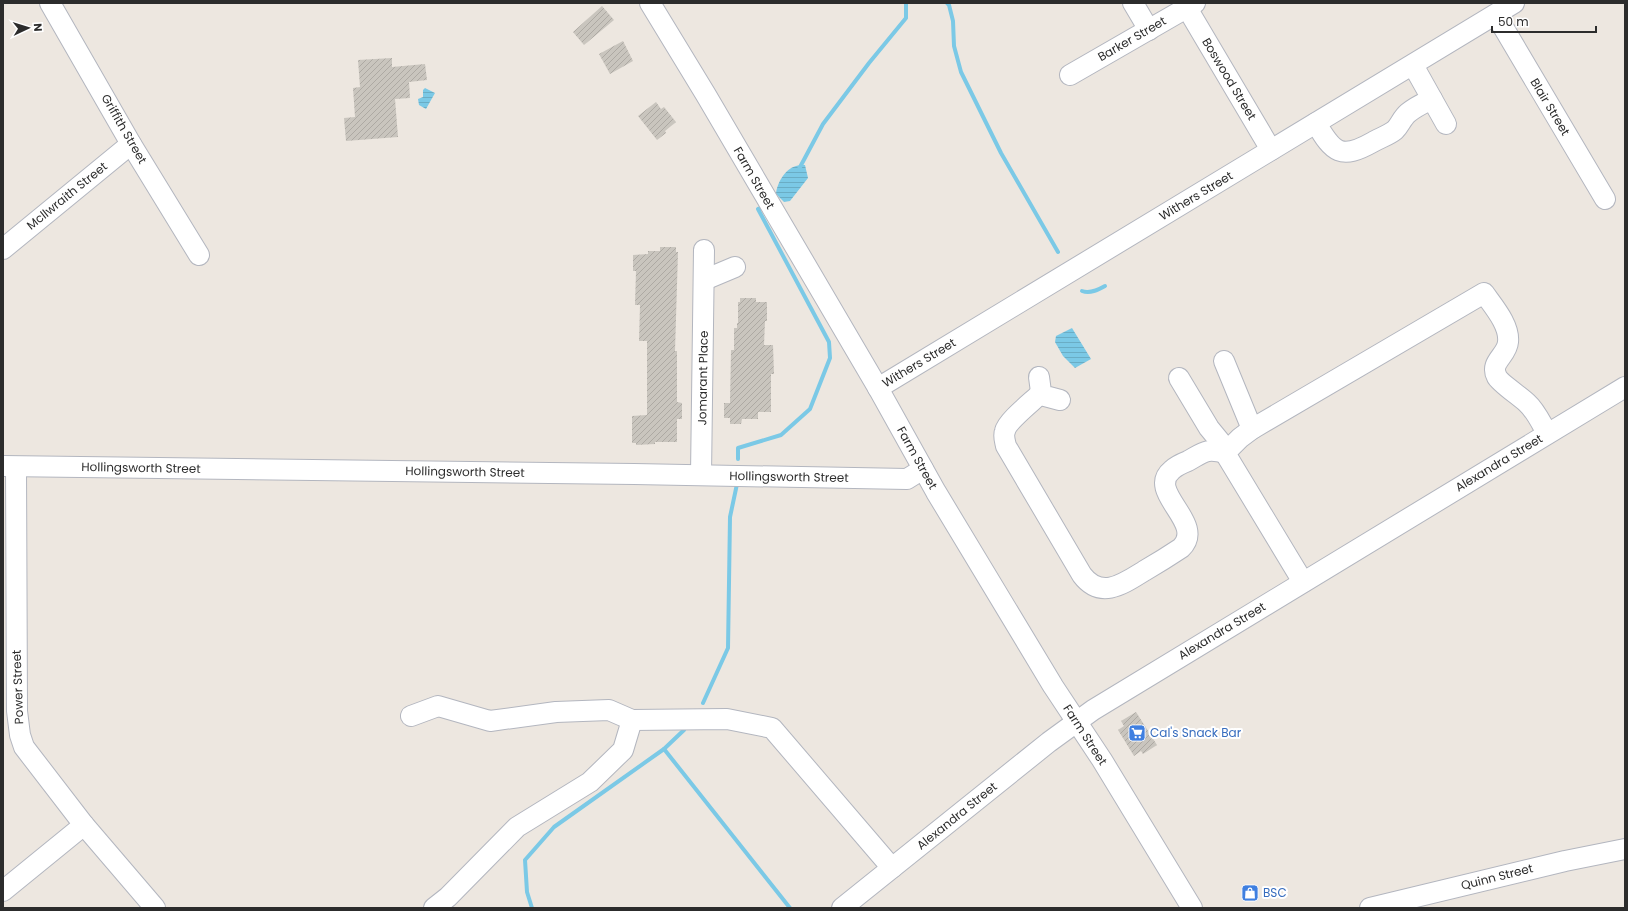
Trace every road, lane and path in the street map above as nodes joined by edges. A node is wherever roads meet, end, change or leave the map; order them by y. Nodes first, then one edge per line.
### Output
1 (50, 3) edge
2 (650, 3) edge
3 (1133, 3) edge
4 (1514, 3) edge
5 (1190, 5) edge
6 (1496, 14) junction
7 (1149, 30) junction
8 (1413, 65) junction
9 (1070, 75) dead end
10 (1432, 99) junction
11 (1316, 123) junction
12 (1446, 124) dead end
13 (131, 144) junction
14 (1271, 150) junction
15 (1605, 199) dead end
16 (3, 249) edge
17 (704, 250) dead end
18 (199, 255) dead end
19 (735, 267) dead end
20 (704, 280) junction
21 (1224, 361) dead end
22 (1179, 378) dead end
23 (1625, 387) edge
24 (878, 388) junction
25 (1060, 400) dead end
26 (1252, 430) junction
27 (1547, 434) junction
28 (1226, 451) junction
29 (9, 467) edge
30 (923, 469) junction
31 (701, 476) junction
32 (1303, 582) junction
33 (411, 716) dead end
34 (632, 720) junction
35 (1077, 721) junction
36 (84, 826) junction
37 (1625, 849) edge
38 (892, 868) junction
39 (3, 891) edge
40 (441, 902) edge
41 (155, 908) edge
42 (842, 908) edge
43 (1192, 908) edge
44 (1370, 908) edge

1 - 13 street, Griffith Street
2 - 24 street, Farm Street
3 - 7 street
4 - 6 street, Withers Street
5 - 7 street, Barker Street
5 - 14 street, Boswood Street
6 - 8 street, Withers Street
6 - 15 street, Blair Street
7 - 9 street, Barker Street
8 - 10 street
8 - 11 street, Withers Street
10 - 11 street
10 - 12 street
11 - 14 street, Withers Street
13 - 16 street, Mcllwraith Street
13 - 18 street, Griffith Street
14 - 24 street, Withers Street
17 - 20 street, Jomarant Place
19 - 20 street
20 - 31 street, Jomarant Place
21 - 26 street
22 - 28 street
23 - 27 street, Alexandra Street
24 - 30 street, Farm Street
25 - 28 street
26 - 27 street
26 - 28 street
27 - 32 street, Alexandra Street
28 - 32 street
29 - 31 street, Hollingsworth Street
29 - 36 street, Power Street
30 - 31 street, Hollingsworth Street
30 - 35 street, Farm Street
32 - 35 street, Alexandra Street
33 - 34 street
34 - 38 street
34 - 40 street
35 - 38 street, Alexandra Street
35 - 43 street, Farm Street
36 - 39 street
36 - 41 street, Power Street
37 - 44 street, Quinn Street
38 - 42 street, Alexandra Street

